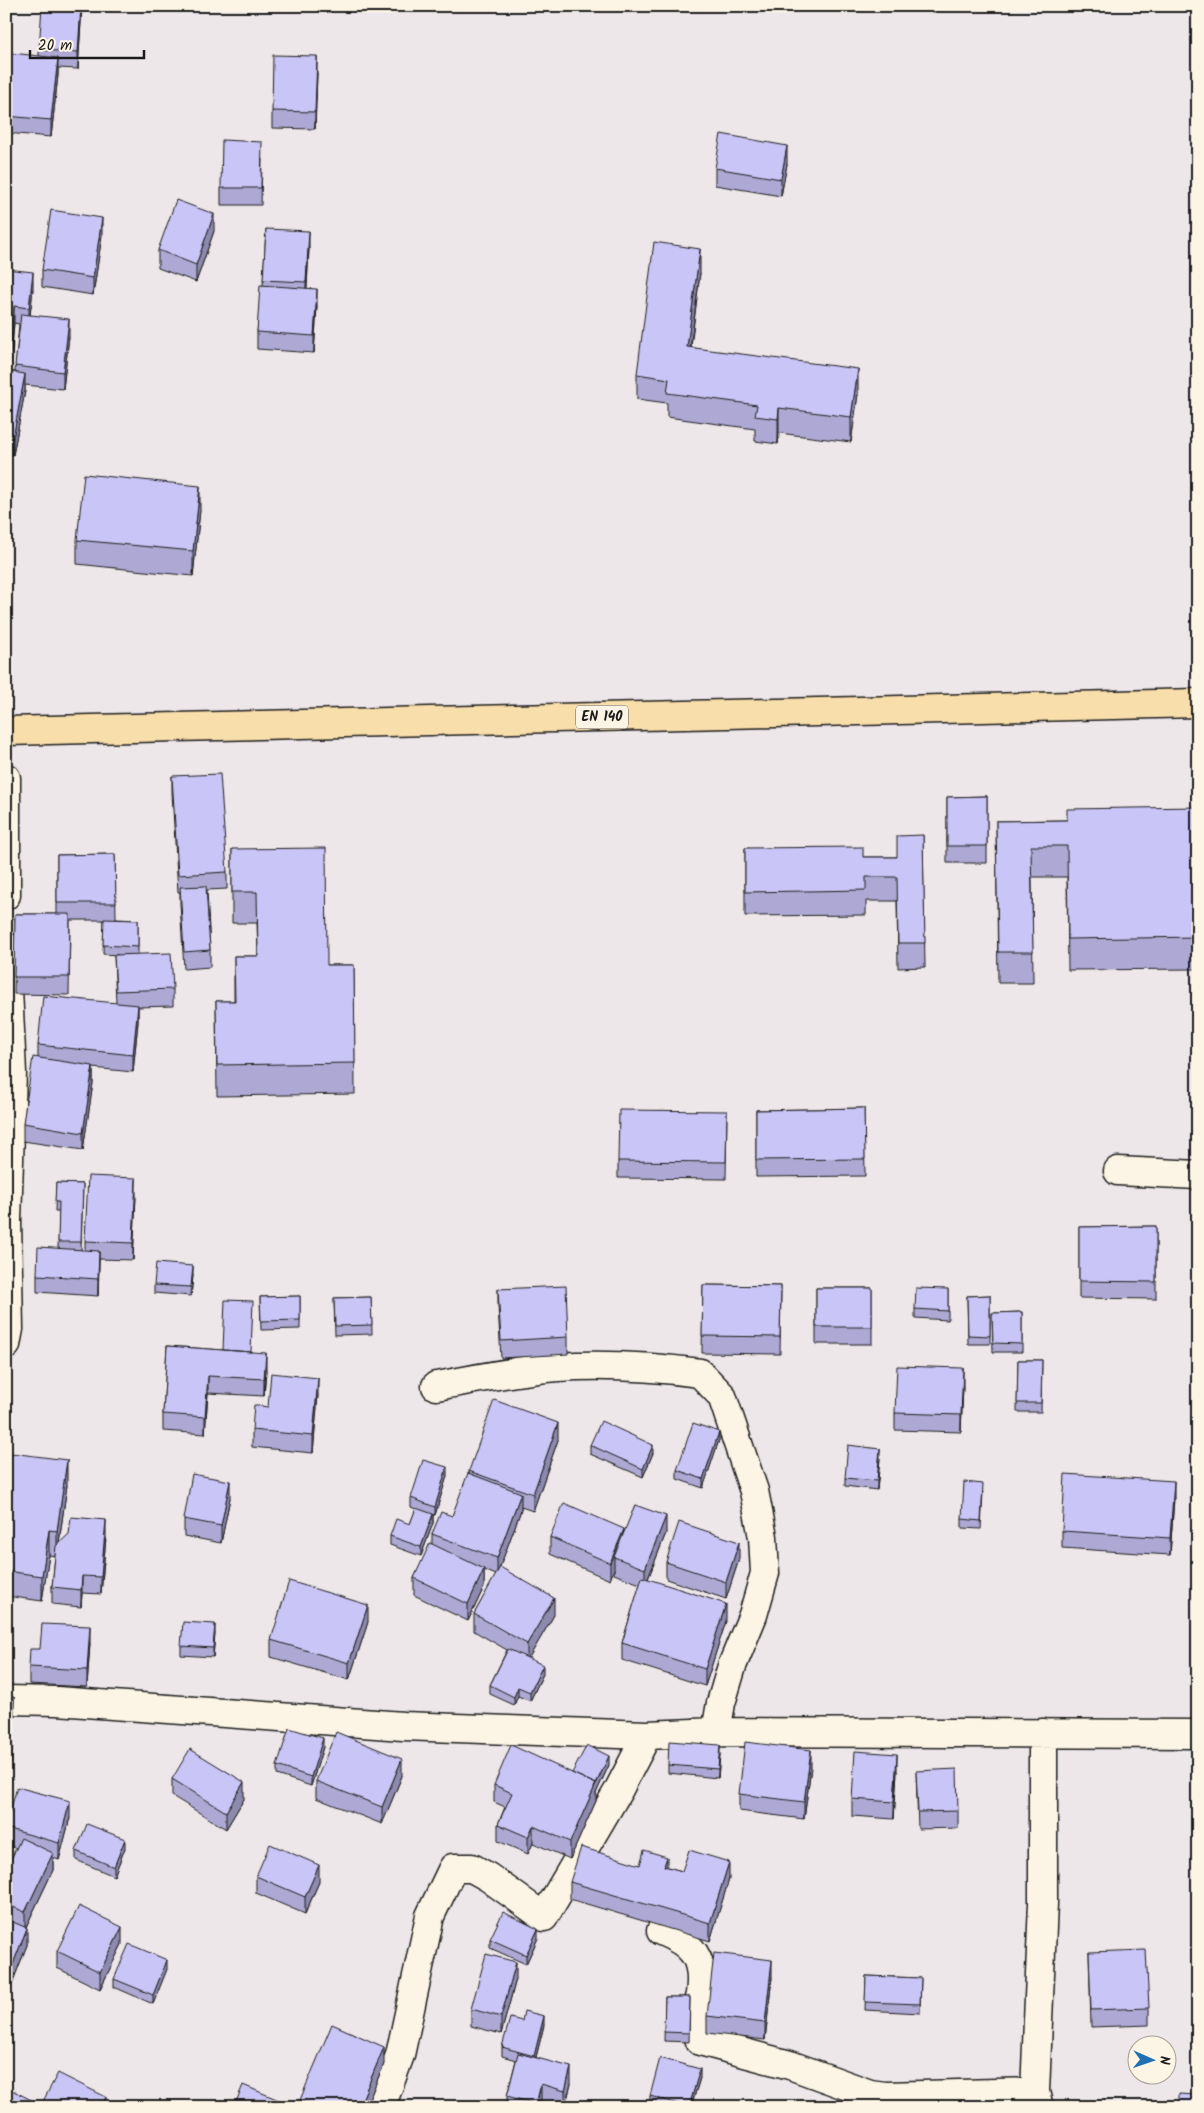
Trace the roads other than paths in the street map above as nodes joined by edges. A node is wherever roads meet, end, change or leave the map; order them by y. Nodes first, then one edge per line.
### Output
1 (1198, 703) edge
2 (6, 731) edge
3 (6, 778) edge
4 (6, 894) edge
5 (6, 947) edge
6 (1118, 1171) dead end
7 (1198, 1175) edge
8 (6, 1344) edge
9 (436, 1386) dead end
10 (6, 1700) edge
11 (716, 1732) junction
12 (1043, 1733) junction
13 (1198, 1734) edge
14 (647, 1735) junction
15 (661, 1931) dead end
16 (1038, 2099) edge
17 (866, 2100) edge
18 (381, 2107) edge

1 - 2 main road, EN 140
3 - 4 street
5 - 8 street
6 - 7 street
9 - 11 street
10 - 14 street
11 - 12 street
11 - 14 street
12 - 13 street
12 - 16 street
14 - 18 street
15 - 17 street
16 - 17 street

